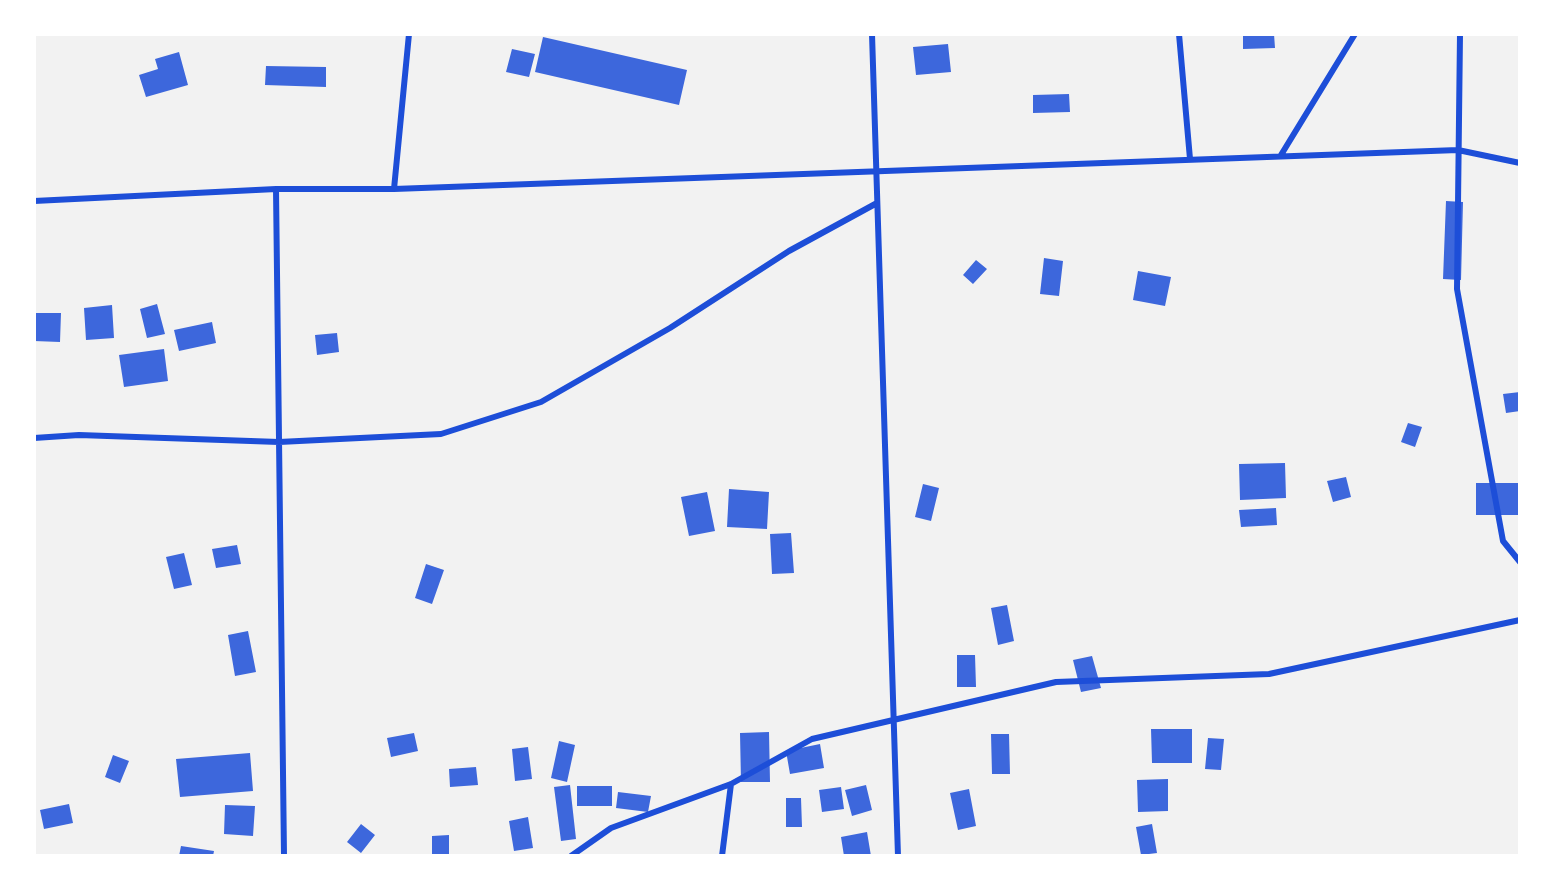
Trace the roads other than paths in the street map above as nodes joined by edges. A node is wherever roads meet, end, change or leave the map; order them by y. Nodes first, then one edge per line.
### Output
1 (409, 34) edge
2 (872, 34) edge
3 (1179, 34) edge
4 (1355, 34) edge
5 (1460, 34) edge
6 (1458, 150) junction
7 (1281, 155) junction
8 (1190, 159) junction
9 (1520, 163) edge
10 (876, 169) junction
11 (276, 189) junction
12 (394, 189) junction
13 (34, 201) edge
14 (877, 203) junction
15 (34, 438) edge
16 (279, 442) junction
17 (1520, 562) edge
18 (1520, 621) edge
19 (893, 722) junction
20 (730, 784) junction
21 (284, 855) edge
22 (571, 855) edge
23 (722, 855) edge
24 (898, 855) edge

1 - 12 street
2 - 10 street
3 - 8 street
4 - 7 street
5 - 6 street
6 - 7 street
6 - 9 street
6 - 17 street
7 - 8 street
8 - 10 street
10 - 12 street
10 - 14 street
11 - 12 street
11 - 13 street
11 - 16 street
14 - 16 street
14 - 19 street
15 - 16 street
16 - 21 street
18 - 19 street
19 - 20 street
19 - 24 street
20 - 22 street
20 - 23 street

